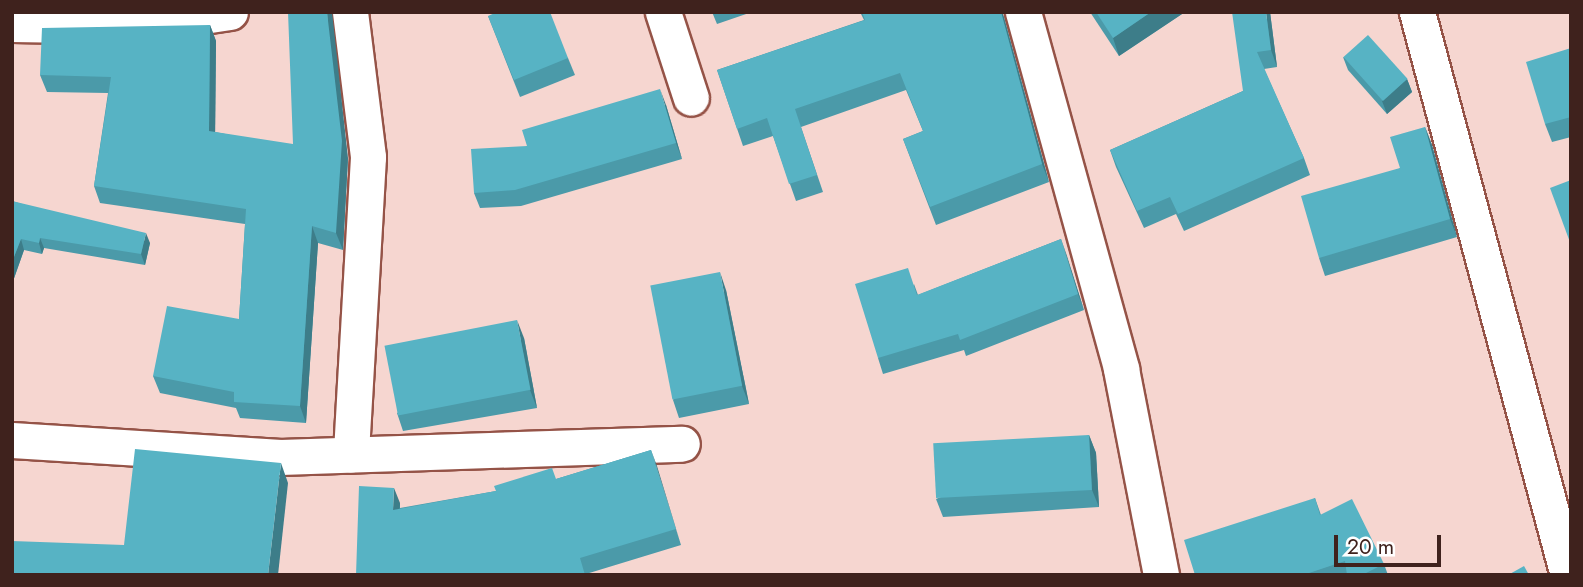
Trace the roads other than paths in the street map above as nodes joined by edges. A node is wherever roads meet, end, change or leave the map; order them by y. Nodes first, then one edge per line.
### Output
1 (230, 12) edge
2 (350, 12) edge
3 (663, 12) edge
4 (1023, 12) edge
5 (1417, 12) edge
6 (12, 24) edge
7 (691, 98) dead end
8 (12, 440) edge
9 (682, 444) dead end
10 (351, 455) junction
11 (1161, 575) edge
12 (1568, 575) edge

1 - 6 street
2 - 10 street
3 - 7 street
4 - 11 street
5 - 12 street
8 - 10 street
9 - 10 street

